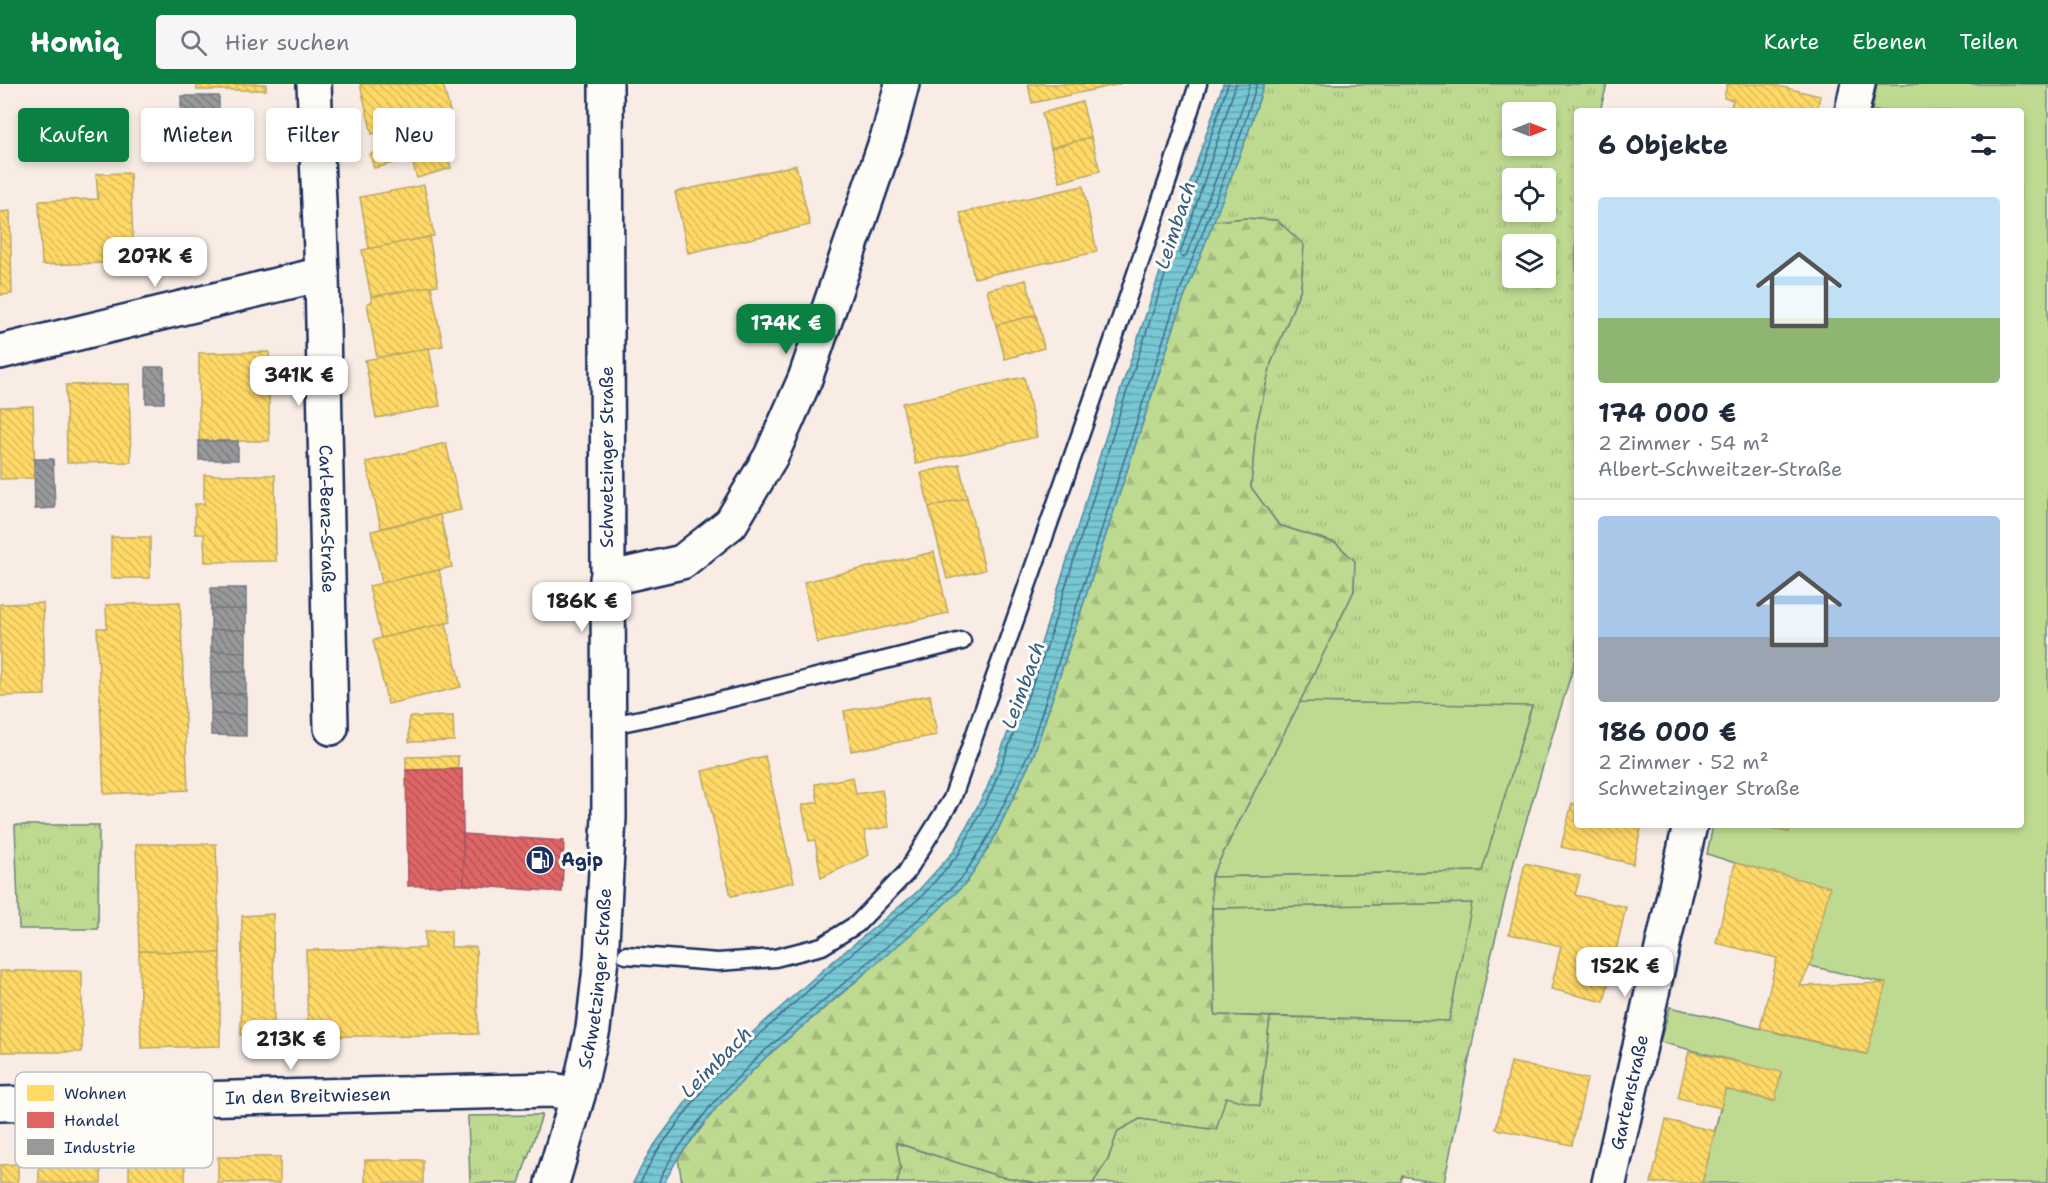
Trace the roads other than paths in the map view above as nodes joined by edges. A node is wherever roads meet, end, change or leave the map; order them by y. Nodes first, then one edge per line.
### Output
1 (314, 84) edge
2 (606, 84) edge
3 (902, 84) edge
4 (1198, 84) edge
5 (1858, 84) edge
6 (1853, 108) edge
7 (322, 274) junction
8 (0, 352) edge
9 (607, 579) junction
10 (962, 641) dead end
11 (607, 726) junction
12 (331, 728) dead end
13 (1689, 828) edge
14 (626, 955) dead end
15 (578, 1095) junction
16 (213, 1099) edge
17 (0, 1104) edge
18 (15, 1104) edge
19 (552, 1183) edge
20 (1609, 1183) edge

1 - 7 street, Carl-Benz-Straße
2 - 9 street, Schwetzinger Straße
3 - 9 street
4 - 14 lane
5 - 6 street
7 - 8 street
7 - 12 street, Carl-Benz-Straße
9 - 11 street, Schwetzinger Straße
10 - 11 lane
11 - 15 street, Schwetzinger Straße
13 - 20 street, Gartenstraße
15 - 16 street, In den Breitwiesen
15 - 19 street, Schwetzinger Straße
17 - 18 street, In den Breitwiesen

